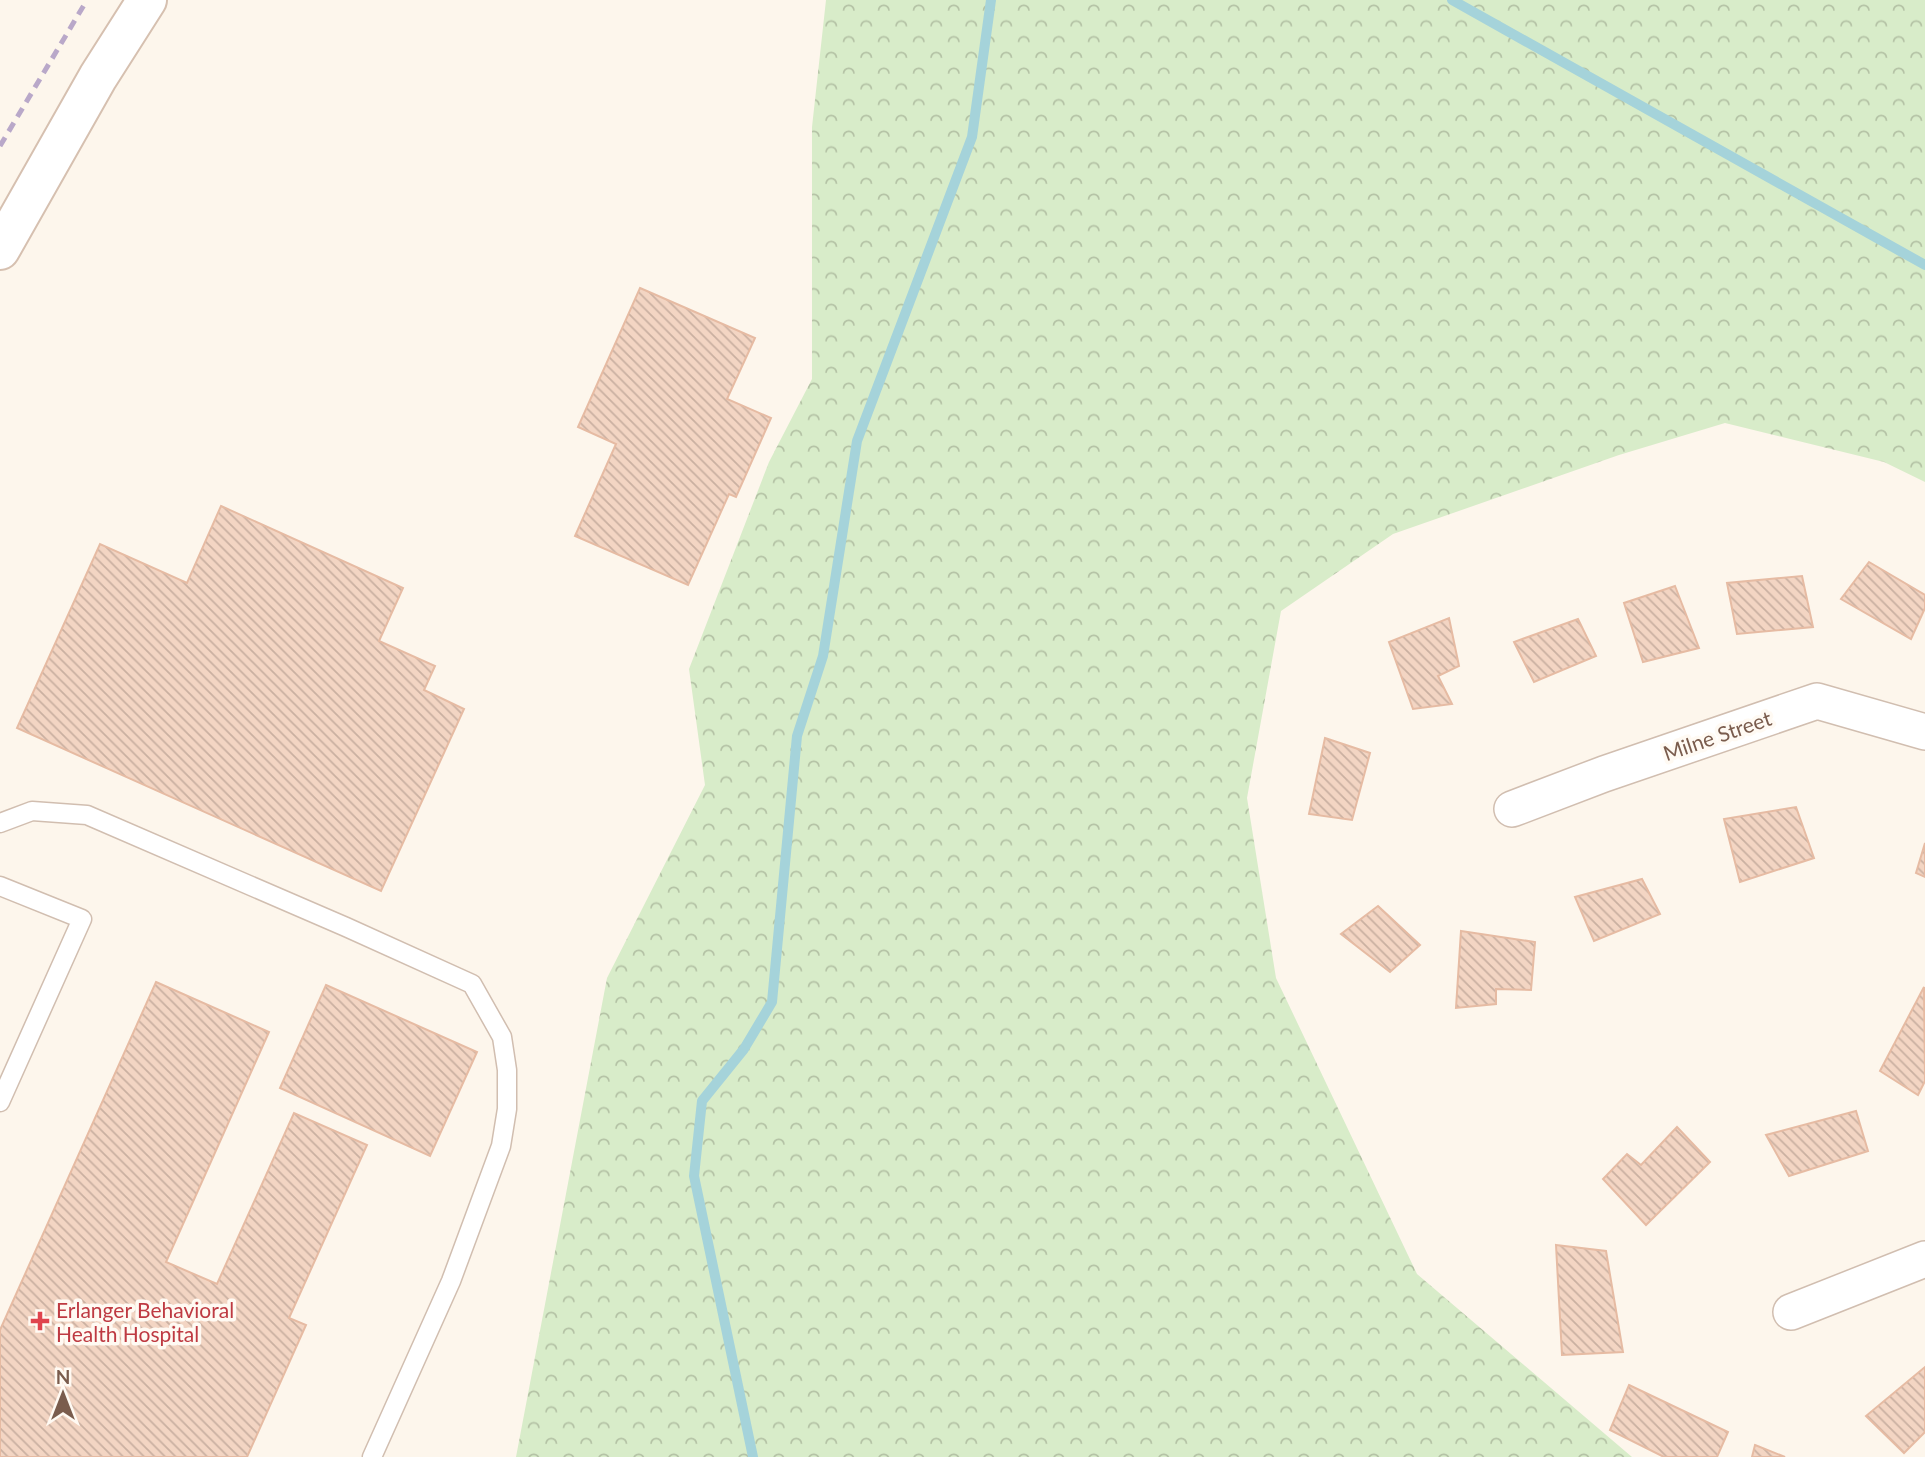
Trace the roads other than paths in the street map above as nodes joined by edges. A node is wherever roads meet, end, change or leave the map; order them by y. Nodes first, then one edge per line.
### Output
1 (147, 0) edge
2 (0, 250) edge
3 (1925, 732) edge
4 (1512, 809) dead end
5 (0, 822) edge
6 (0, 886) edge
7 (0, 1102) edge
8 (1925, 1259) edge
9 (1791, 1311) dead end
10 (372, 1457) edge

1 - 2 main road
3 - 4 street, Milne Street
5 - 10 lane
6 - 7 lane
8 - 9 street

